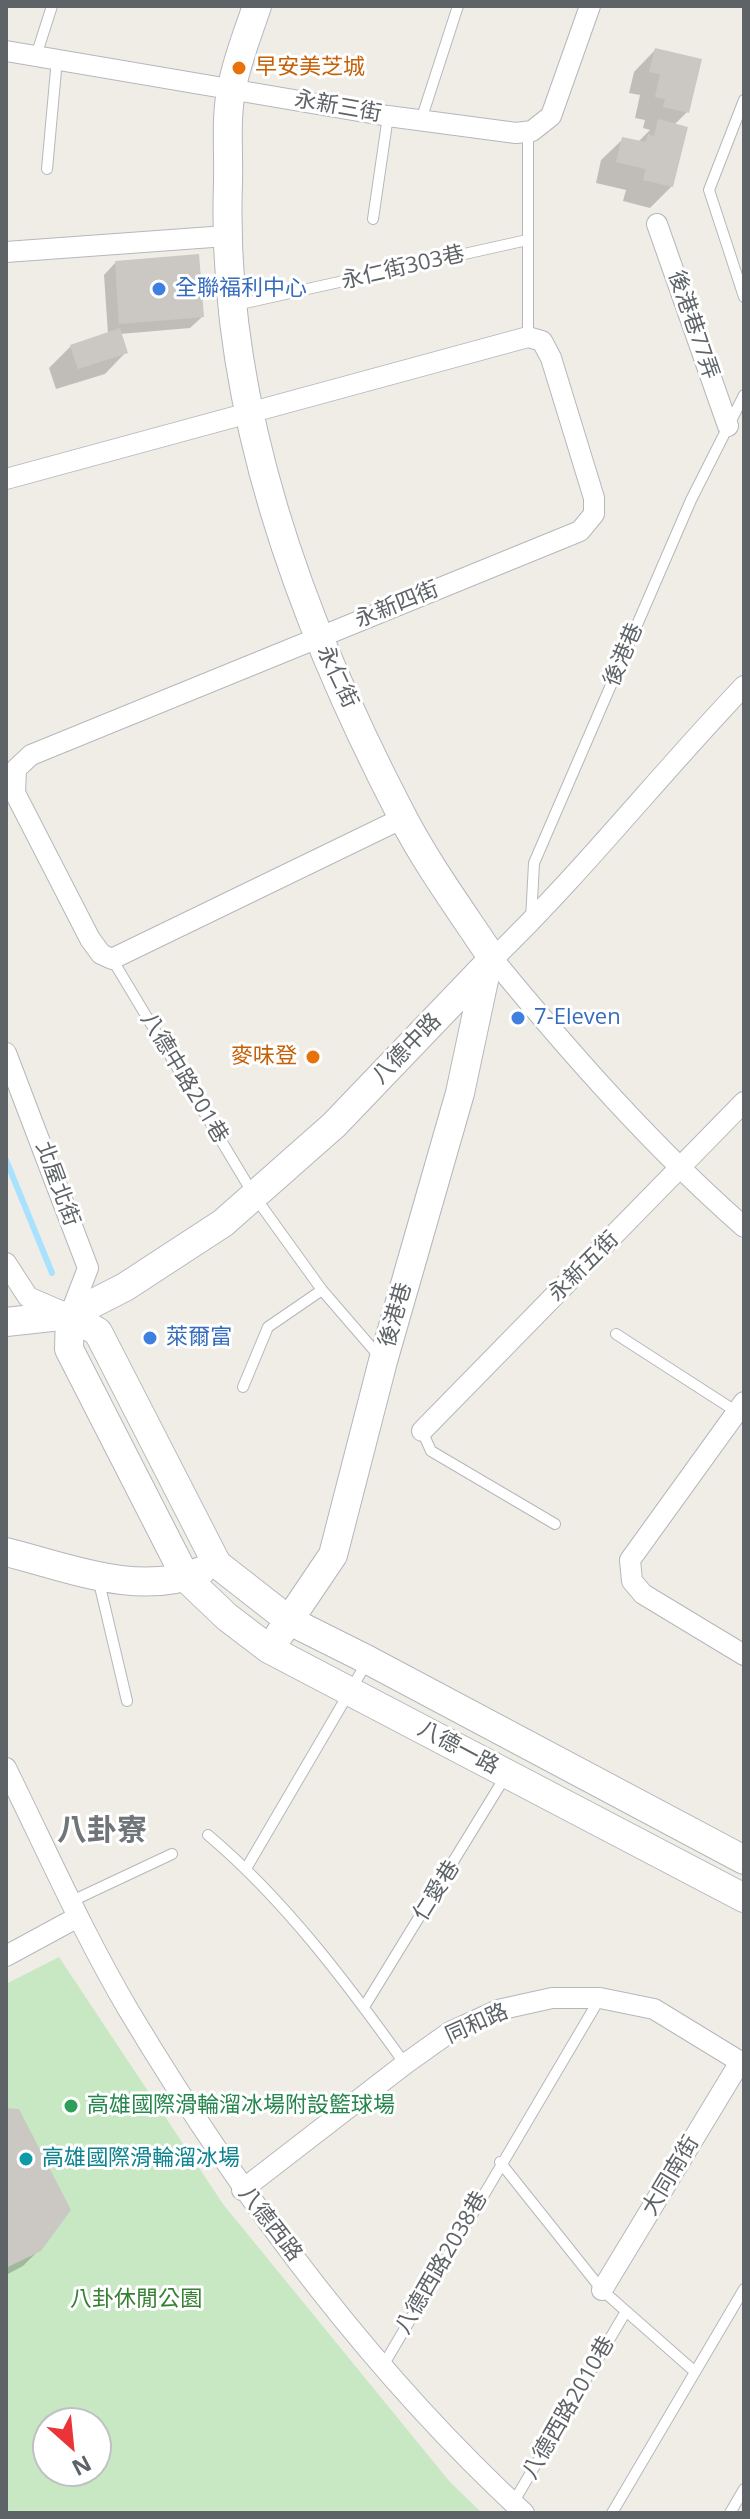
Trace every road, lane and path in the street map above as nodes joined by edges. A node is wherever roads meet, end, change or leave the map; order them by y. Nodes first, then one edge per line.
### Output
1 (52, 6) edge
2 (257, 6) edge
3 (458, 6) edge
4 (590, 6) edge
5 (6, 51) edge
6 (36, 56) junction
7 (57, 59) junction
8 (231, 88) junction
9 (744, 100) edge
10 (388, 116) junction
11 (421, 120) junction
12 (528, 131) junction
13 (47, 169) dead end
14 (373, 219) dead end
15 (657, 224) dead end
16 (226, 236) junction
17 (527, 240) junction
18 (6, 252) edge
19 (744, 297) edge
20 (232, 306) junction
21 (528, 337) junction
22 (744, 395) edge
23 (248, 413) junction
24 (728, 426) junction
25 (6, 479) edge
26 (318, 637) junction
27 (744, 686) edge
28 (403, 818) junction
29 (530, 923) junction
30 (112, 959) junction
31 (490, 962) junction
32 (6, 1053) edge
33 (744, 1102) edge
34 (680, 1171) junction
35 (255, 1197) junction
36 (744, 1227) edge
37 (6, 1263) edge
38 (322, 1290) junction
39 (70, 1315) junction
40 (6, 1322) edge
41 (616, 1334) dead end
42 (383, 1361) junction
43 (243, 1387) dead end
44 (740, 1407) edge
45 (422, 1431) joint
46 (555, 1524) dead end
47 (6, 1552) edge
48 (217, 1564) junction
49 (97, 1574) junction
50 (186, 1578) junction
51 (290, 1621) junction
52 (269, 1649) junction
53 (744, 1655) edge
54 (368, 1660) junction
55 (352, 1692) junction
56 (127, 1701) dead end
57 (6, 1768) edge
58 (506, 1774) junction
59 (208, 1835) dead end
60 (172, 1854) dead end
61 (744, 1860) edge
62 (247, 1867) junction
63 (744, 1898) edge
64 (75, 1909) junction
65 (6, 1956) edge
66 (600, 1998) junction
67 (364, 2007) junction
68 (742, 2063) edge
69 (405, 2064) junction
70 (500, 2162) junction
71 (242, 2190) junction
72 (744, 2289) edge
73 (602, 2290) junction
74 (625, 2313) junction
75 (384, 2364) junction
76 (694, 2371) junction
77 (744, 2489) edge
78 (518, 2508) edge
79 (612, 2513) edge
80 (730, 2513) edge

1 - 6 lane
2 - 8 street, 永仁街
3 - 11 lane
4 - 12 street
5 - 6 street, 永新三街
6 - 7 street, 永新三街
7 - 8 street, 永新三街
7 - 13 lane
8 - 10 street, 永新三街
8 - 16 street, 永仁街
9 - 19 lane
10 - 11 street, 永新三街
10 - 14 lane
11 - 12 street, 永新三街
12 - 17 lane
15 - 24 street, 後港巷77弄
16 - 18 street
16 - 20 street, 永仁街
17 - 20 lane, 永仁街303巷
17 - 21 lane
20 - 23 street, 永仁街
21 - 23 street
21 - 26 street, 永新四街
22 - 24 lane, 後港巷
23 - 25 street
23 - 26 street, 永仁街
24 - 29 lane, 後港巷
26 - 28 street, 永仁街
26 - 30 street, 永新四街
27 - 29 street, 八德中路
28 - 30 street
28 - 31 street, 永仁街
29 - 31 street, 八德中路
30 - 35 lane, 八德中路201巷
31 - 34 street, 永仁街
31 - 35 street, 八德中路
31 - 42 street, 後港巷
32 - 39 street, 北屋北街
33 - 34 street, 永新五街
34 - 36 street, 永仁街
34 - 45 street, 永新五街
35 - 38 lane, 八德中路201巷
35 - 39 street, 八德中路
37 - 39 street
38 - 42 lane, 八德中路201巷
38 - 43 lane
39 - 40 street, 八德中路
39 - 48 street, 八德一路
39 - 50 street, 八德一路
41 - 44 lane
42 - 51 street, 後港巷
44 - 53 street
45 - 46 lane
47 - 49 street
48 - 50 street
48 - 51 street, 八德一路
49 - 50 street
49 - 56 lane
50 - 52 street, 八德一路
51 - 52 street, 後港巷
51 - 54 street, 八德一路
52 - 55 street, 八德一路
54 - 55 lane
54 - 61 street, 八德一路
55 - 58 street, 八德一路
55 - 62 lane
57 - 64 street, 八德西路
58 - 63 street, 八德一路
58 - 67 lane, 仁愛巷
59 - 62 lane
60 - 64 lane
62 - 67 lane
64 - 65 street
64 - 71 street, 八德西路
66 - 68 street, 同和路
66 - 69 street, 同和路
66 - 70 lane, 八德西路2038巷
67 - 69 lane
68 - 73 street, 大同南街
69 - 71 street, 同和路
70 - 73 lane
70 - 75 lane, 八德西路2038巷
71 - 75 street, 八德西路
72 - 76 lane
73 - 74 lane
74 - 76 lane
74 - 78 lane, 八德西路2010巷
75 - 78 street, 八德西路
76 - 79 lane
77 - 80 lane

